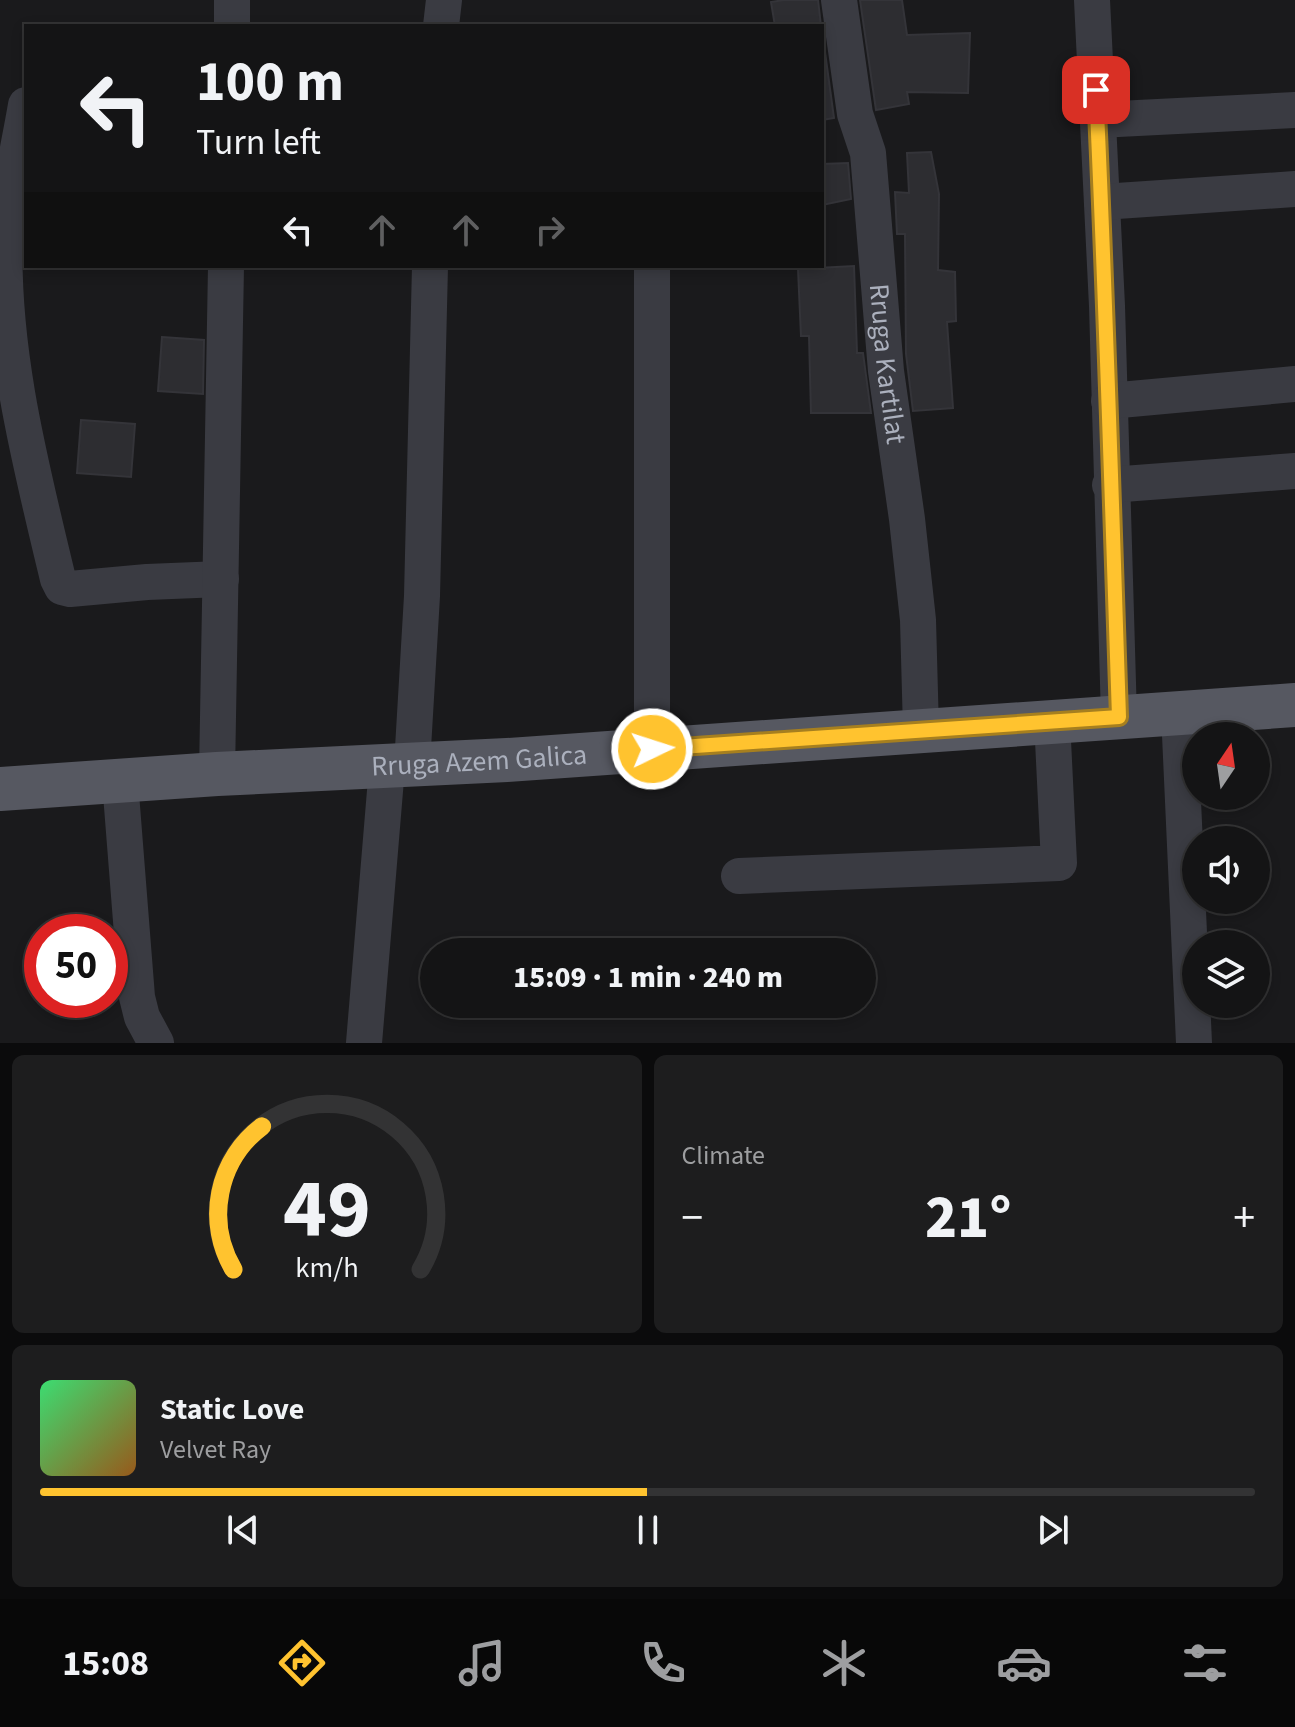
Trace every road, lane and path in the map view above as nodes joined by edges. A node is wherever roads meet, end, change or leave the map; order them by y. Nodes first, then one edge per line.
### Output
1 (232, 0) edge
2 (444, 0) edge
3 (839, 0) edge
4 (1092, 0) edge
5 (232, 24) edge
6 (441, 24) edge
7 (1295, 110) edge
8 (24, 117) edge
9 (1098, 120) junction
10 (1295, 189) edge
11 (1102, 202) junction
12 (226, 268) edge
13 (430, 268) edge
14 (652, 268) edge
15 (1295, 384) edge
16 (1109, 401) junction
17 (1295, 471) edge
18 (1110, 485) junction
19 (221, 579) junction
20 (1295, 705) edge
21 (1179, 713) junction
22 (1119, 717) junction
23 (1052, 720) junction
24 (921, 730) junction
25 (652, 749) junction
26 (400, 766) junction
27 (217, 774) junction
28 (120, 781) junction
29 (0, 789) edge
30 (739, 876) dead end
31 (156, 1043) edge
32 (364, 1043) edge
33 (1194, 1043) edge

1 - 5 street
2 - 6 street
3 - 24 street, Rruga Kartilat
4 - 9 street
7 - 9 street
8 - 19 street
9 - 11 street
10 - 11 street
11 - 16 street
12 - 19 street
13 - 26 street
14 - 25 street
15 - 16 street
16 - 18 street
17 - 18 street
18 - 22 street
19 - 27 street
20 - 21 main road, Rruga Azem Galica
21 - 22 main road, Rruga Azem Galica
21 - 33 street
22 - 23 main road, Rruga Azem Galica
23 - 24 main road, Rruga Azem Galica
23 - 30 street
24 - 25 main road, Rruga Azem Galica
25 - 26 main road, Rruga Azem Galica
26 - 27 main road, Rruga Azem Galica
26 - 32 street
27 - 28 main road, Rruga Azem Galica
28 - 29 main road, Rruga Azem Galica
28 - 31 street

